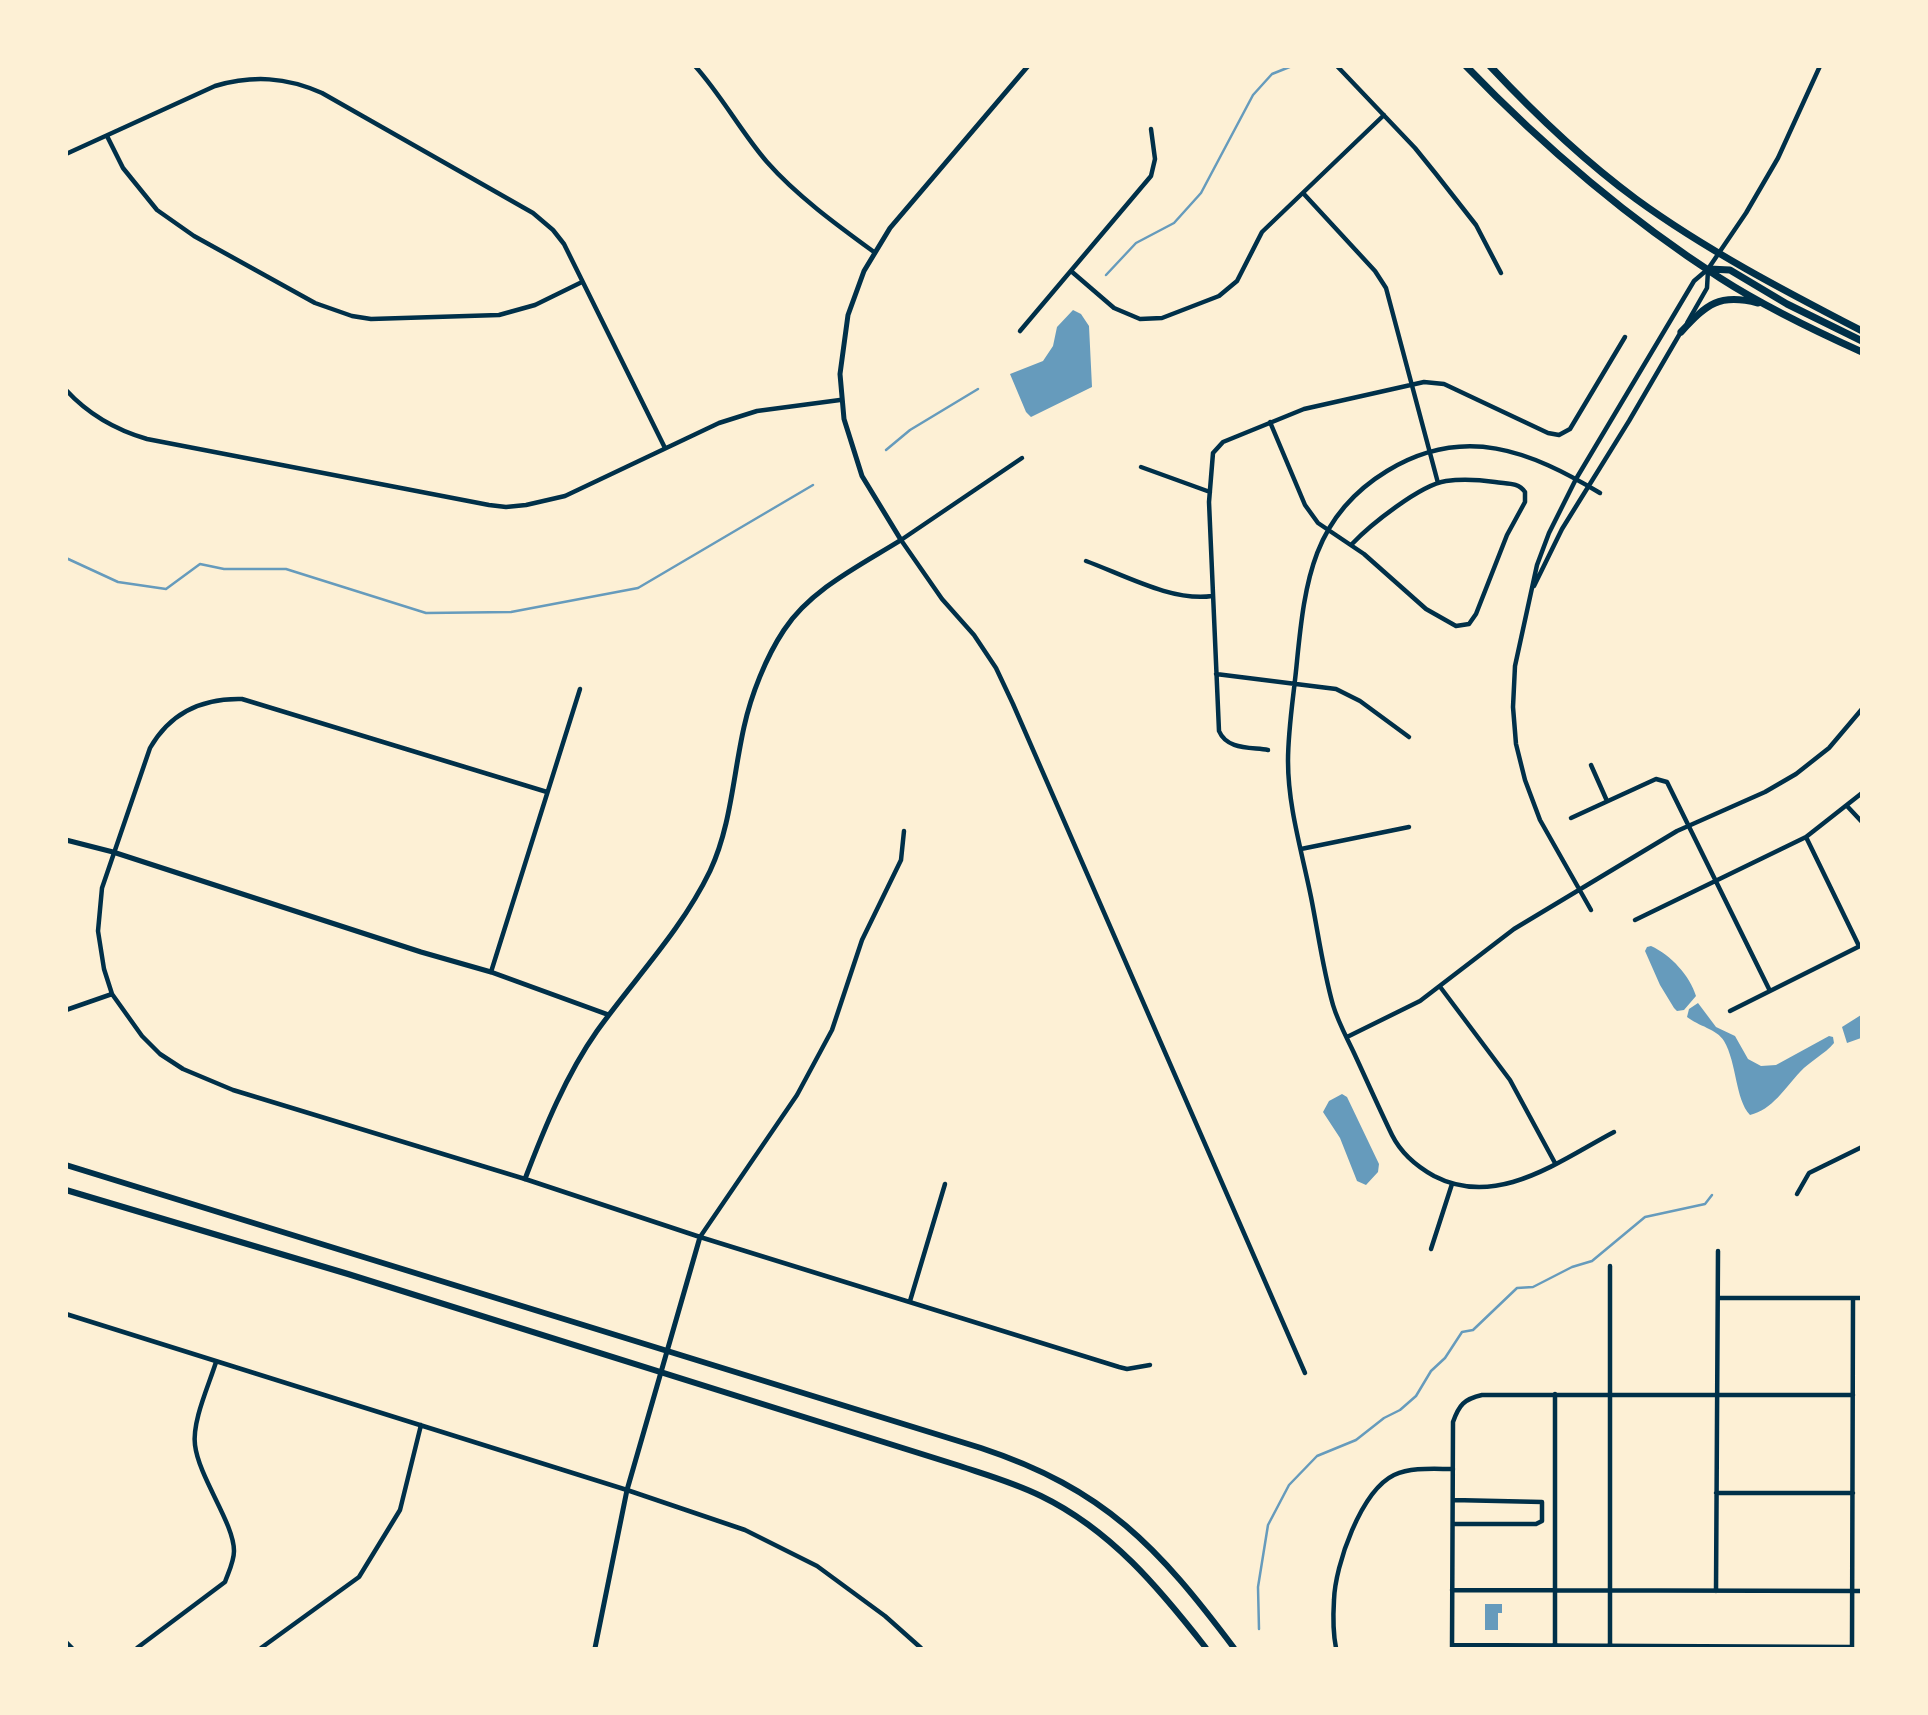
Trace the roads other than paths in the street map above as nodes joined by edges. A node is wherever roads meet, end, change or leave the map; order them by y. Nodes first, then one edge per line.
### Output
1 (695, 66) edge
2 (1028, 66) edge
3 (1337, 66) edge
4 (1466, 66) edge
5 (1490, 66) edge
6 (1820, 66) edge
7 (1384, 116) junction
8 (1151, 129) dead end
9 (107, 136) junction
10 (66, 154) edge
11 (1303, 193) junction
12 (874, 252) junction
13 (1718, 252) junction
14 (1708, 270) junction
15 (1071, 271) junction
16 (1500, 272) dead end
17 (582, 282) junction
18 (1769, 306) junction
19 (1020, 331) dead end
20 (1861, 331) edge
21 (1681, 332) junction
22 (1625, 337) dead end
23 (1861, 341) edge
24 (1861, 352) edge
25 (1411, 385) junction
26 (66, 390) edge
27 (840, 400) junction
28 (1270, 422) junction
29 (665, 448) junction
30 (1430, 452) junction
31 (1022, 458) dead end
32 (1141, 467) dead end
33 (1576, 479) junction
34 (1438, 483) junction
35 (1589, 487) junction
36 (1210, 492) junction
37 (1600, 493) dead end
38 (1327, 530) junction
39 (901, 540) junction
40 (1352, 544) junction
41 (1086, 561) dead end
42 (1212, 596) junction
43 (1530, 596) junction
44 (1216, 674) junction
45 (1295, 684) junction
46 (580, 689) dead end
47 (1861, 709) edge
48 (1409, 737) dead end
49 (1268, 750) dead end
50 (1591, 765) dead end
51 (547, 792) junction
52 (1861, 793) edge
53 (1607, 801) junction
54 (1847, 806) junction
55 (1571, 818) dead end
56 (1861, 822) edge
57 (1688, 825) junction
58 (1409, 827) dead end
59 (904, 831) dead end
60 (1806, 837) junction
61 (66, 840) edge
62 (1301, 849) junction
63 (113, 852) junction
64 (1715, 881) junction
65 (1578, 889) junction
66 (1591, 910) dead end
67 (1635, 920) dead end
68 (1860, 946) edge
69 (491, 972) junction
70 (1441, 988) junction
71 (1770, 991) junction
72 (113, 994) junction
73 (66, 1010) edge
74 (1730, 1011) dead end
75 (610, 1015) junction
76 (1347, 1037) junction
77 (1614, 1132) dead end
78 (1861, 1147) edge
79 (1555, 1163) junction
80 (66, 1165) edge
81 (526, 1179) junction
82 (945, 1184) dead end
83 (1452, 1184) junction
84 (66, 1190) edge
85 (1797, 1194) dead end
86 (700, 1237) junction
87 (1431, 1250) dead end
88 (1718, 1251) dead end
89 (1610, 1266) dead end
90 (1718, 1297) junction
91 (1853, 1298) junction
92 (1861, 1298) edge
93 (910, 1301) junction
94 (66, 1314) edge
95 (668, 1350) junction
96 (216, 1362) junction
97 (1150, 1365) dead end
98 (661, 1372) junction
99 (1305, 1373) dead end
100 (1555, 1394) junction
101 (1610, 1394) junction
102 (1717, 1395) junction
103 (1853, 1395) junction
104 (421, 1425) junction
105 (1453, 1469) junction
106 (627, 1490) junction
107 (1716, 1493) junction
108 (1853, 1493) junction
109 (1453, 1500) junction
110 (1453, 1524) junction
111 (1452, 1590) junction
112 (1555, 1591) junction
113 (1610, 1591) junction
114 (1716, 1591) junction
115 (1853, 1591) junction
116 (1861, 1591) edge
117 (66, 1642) edge
118 (1452, 1647) edge
119 (1610, 1647) edge
120 (72, 1648) edge
121 (137, 1648) edge
122 (261, 1648) edge
123 (595, 1648) edge
124 (920, 1648) edge
125 (1206, 1648) edge
126 (1234, 1648) edge
127 (1336, 1648) edge
128 (1555, 1648) edge
129 (1717, 1648) edge
130 (1852, 1648) edge

1 - 12 street
2 - 12 street
3 - 7 street
4 - 14 main road
5 - 13 main road
6 - 13 street
7 - 11 street
7 - 16 street
8 - 15 street
9 - 10 street
9 - 17 street
9 - 17 street
11 - 15 street
11 - 25 street
12 - 27 street
13 - 14 street
13 - 20 main road
14 - 18 main road
14 - 21 street
14 - 23 main road
14 - 33 street
15 - 19 street
17 - 29 street
18 - 21 main road
18 - 24 main road
21 - 35 street
22 - 25 street
25 - 28 street
25 - 30 street
26 - 29 street
27 - 29 street
27 - 39 street
28 - 36 street
28 - 38 street
30 - 33 street
30 - 34 street
30 - 38 street
31 - 39 street
32 - 36 street
33 - 35 street
33 - 43 street
34 - 40 street
34 - 40 street
35 - 37 street
35 - 43 street
36 - 42 street
38 - 40 street
38 - 45 street
39 - 75 street
39 - 99 street
41 - 42 street
42 - 44 street
43 - 65 street
44 - 45 street
44 - 49 street
45 - 48 street
45 - 62 street
46 - 51 street
47 - 57 street
50 - 53 street
51 - 63 street
51 - 69 street
52 - 54 street
53 - 55 street
53 - 57 street
54 - 56 street
54 - 60 street
57 - 64 street
57 - 65 street
58 - 62 street
59 - 86 street
60 - 64 street
60 - 68 street
61 - 63 street
62 - 76 street
63 - 69 street
63 - 72 street
64 - 67 street
64 - 71 street
65 - 66 street
65 - 70 street
68 - 71 street
69 - 75 street
70 - 76 street
70 - 79 street
71 - 74 street
72 - 73 street
72 - 81 street
75 - 81 street
76 - 83 street
77 - 79 street
78 - 85 street
79 - 83 street
80 - 95 main road
81 - 86 street
82 - 93 street
83 - 87 street
84 - 98 main road
86 - 93 street
86 - 95 street
88 - 90 street
89 - 101 street
90 - 91 street
90 - 102 street
91 - 92 street
91 - 103 street
93 - 97 street
94 - 96 street
95 - 98 street
95 - 126 main road
96 - 104 street
96 - 121 street
98 - 106 street
98 - 125 main road
100 - 101 street
100 - 105 street
100 - 112 street
101 - 102 street
101 - 113 street
102 - 103 street
102 - 107 street
103 - 108 street
104 - 106 street
104 - 122 street
105 - 109 street
105 - 127 street
106 - 123 street
106 - 124 street
107 - 108 street
107 - 114 street
108 - 115 street
109 - 110 street
109 - 110 street
110 - 111 street
111 - 112 street
111 - 118 street
112 - 113 street
112 - 128 street
113 - 114 street
113 - 119 street
114 - 115 street
115 - 116 street
115 - 130 street
117 - 120 street
118 - 128 street
119 - 128 street
119 - 129 street
129 - 130 street

